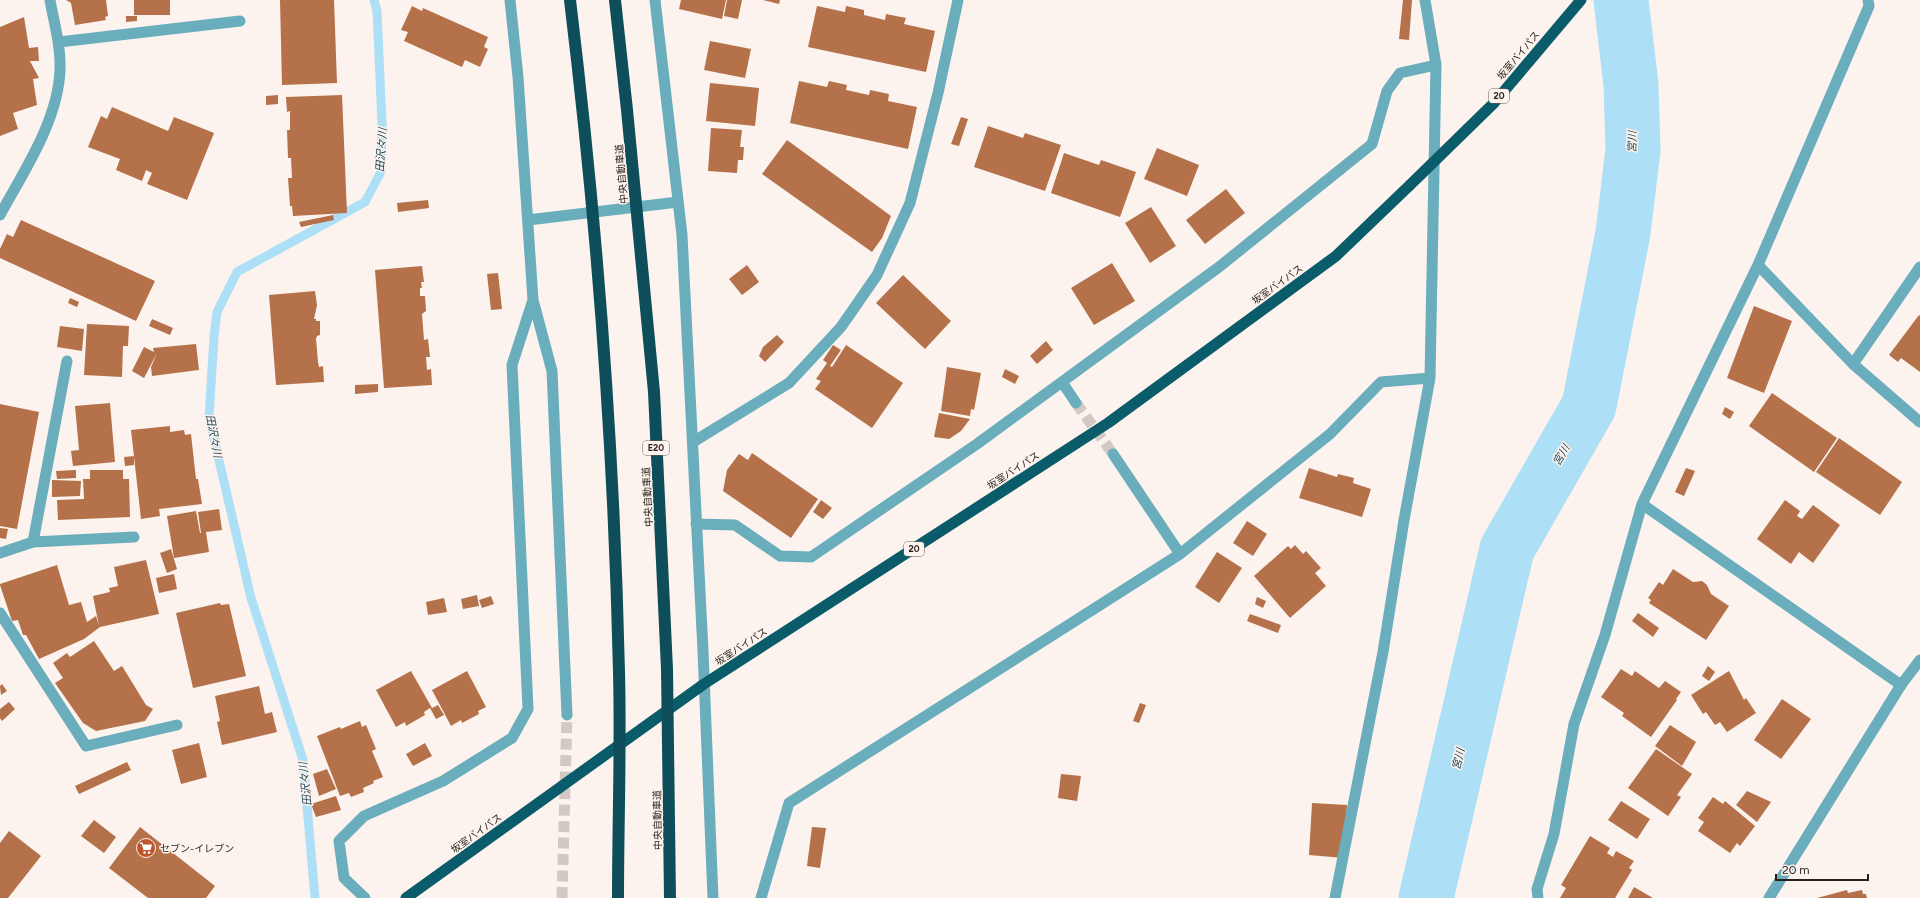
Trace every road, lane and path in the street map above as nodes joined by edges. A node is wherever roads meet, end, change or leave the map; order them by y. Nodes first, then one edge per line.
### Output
1 (50, 0) edge
2 (510, 0) edge
3 (570, 0) edge
4 (615, 0) edge
5 (655, 0) edge
6 (958, 0) edge
7 (1425, 0) edge
8 (1580, 0) edge
9 (1868, 0) edge
10 (240, 20) dead end
11 (59, 42) junction
12 (1436, 64) junction
13 (678, 202) junction
14 (0, 215) edge
15 (528, 220) junction
16 (1758, 265) junction
17 (1920, 266) edge
18 (533, 300) junction
19 (67, 361) dead end
20 (1853, 364) junction
21 (1430, 378) junction
22 (1062, 382) junction
23 (1076, 403) tunnel mouth
24 (1920, 422) edge
25 (692, 442) junction
26 (1113, 454) tunnel mouth
27 (1642, 504) junction
28 (696, 524) junction
29 (134, 537) dead end
30 (33, 542) junction
31 (0, 553) edge
32 (1180, 554) junction
33 (0, 613) edge
34 (1920, 660) edge
35 (704, 684) junction
36 (1901, 686) junction
37 (567, 715) tunnel mouth
38 (177, 725) dead end
39 (365, 898) edge
40 (406, 898) edge
41 (618, 898) edge
42 (670, 898) edge
43 (712, 898) edge
44 (761, 898) edge
45 (1335, 898) edge
46 (1538, 898) edge
47 (1770, 898) edge

1 - 11 street
2 - 15 street
3 - 41 highway, bridge
4 - 42 highway, 中央自動車道 / E20, bridge
5 - 13 street
6 - 25 street
7 - 12 street
8 - 35 highway, 坂室バイパス / 20, bridge
9 - 16 street
10 - 11 street
11 - 14 street
12 - 21 street
12 - 22 street
13 - 15 street
13 - 25 street
15 - 18 street
16 - 20 street
16 - 27 street
17 - 20 street
18 - 37 street
18 - 39 street
19 - 30 street
20 - 24 street
21 - 32 street
21 - 45 street
22 - 23 street
22 - 28 street
25 - 28 street
26 - 32 street
27 - 36 street
27 - 46 street
28 - 35 street
29 - 30 street
30 - 31 street
32 - 44 street
33 - 38 street
34 - 36 street
35 - 40 highway, 坂室バイパス / 20
35 - 43 street
36 - 47 street

